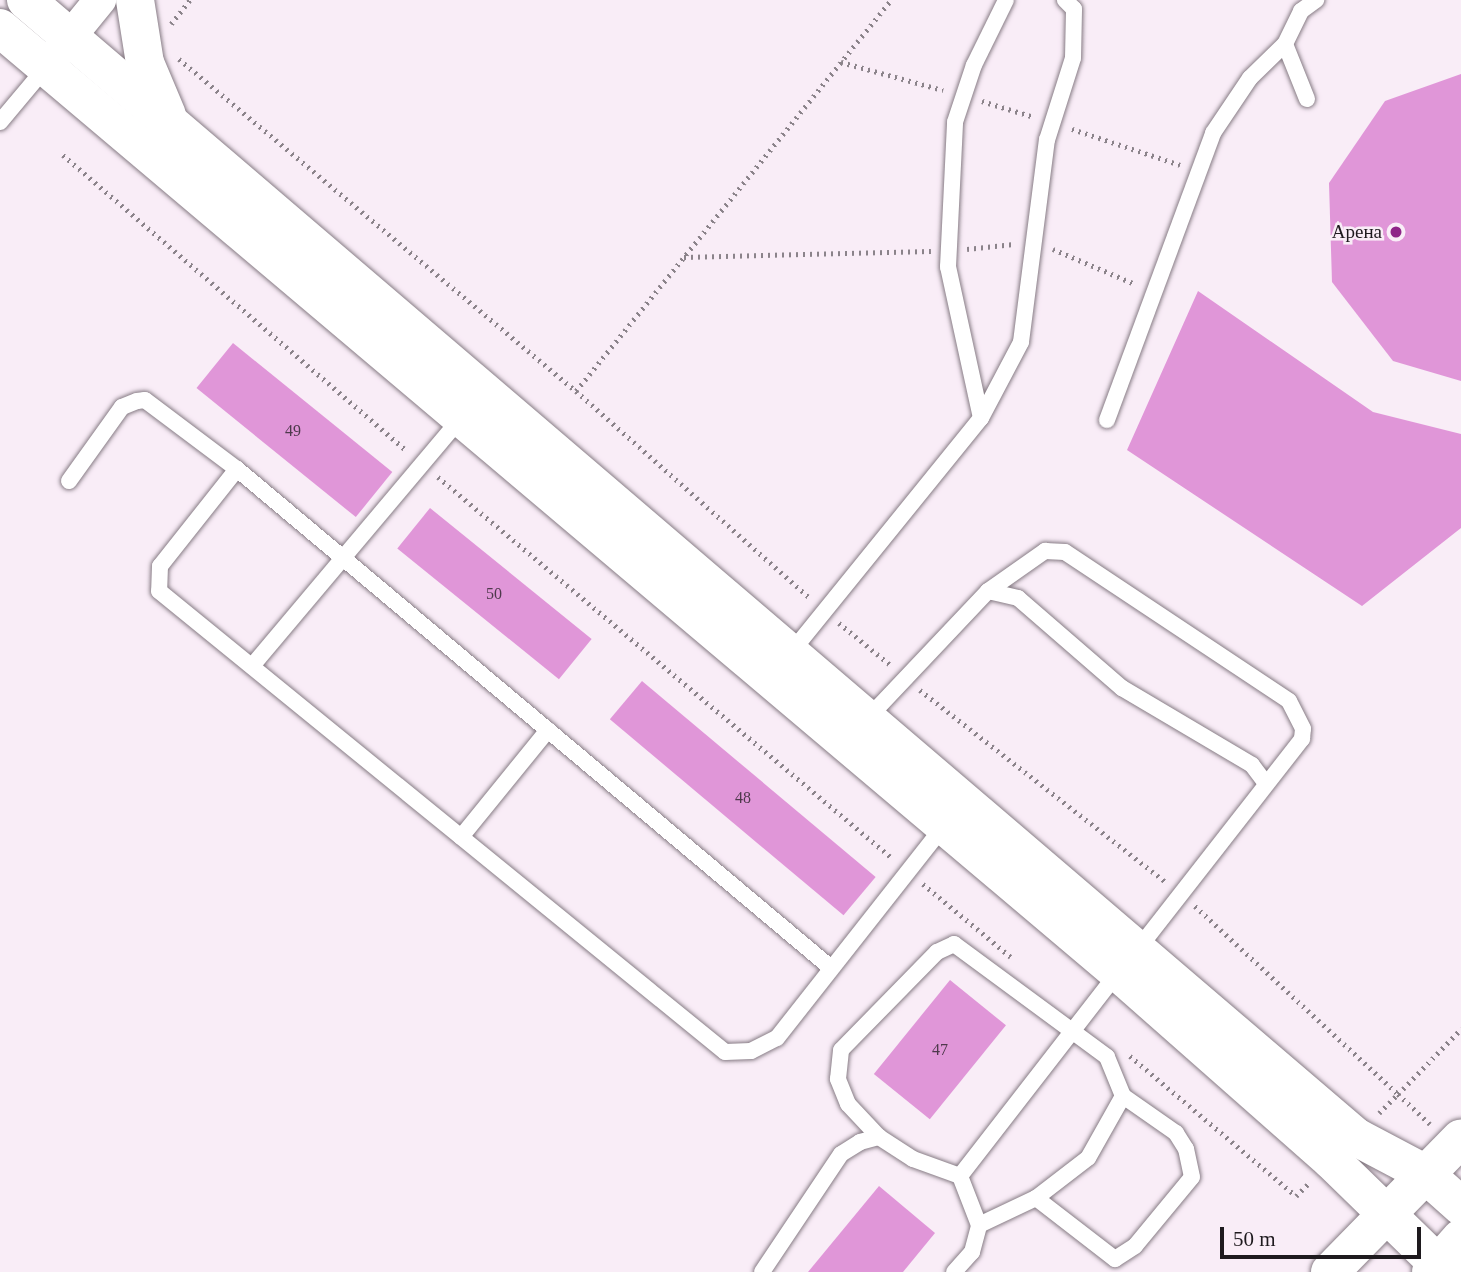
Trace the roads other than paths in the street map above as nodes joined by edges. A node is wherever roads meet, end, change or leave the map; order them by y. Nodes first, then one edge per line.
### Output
1 (100, 0) edge
2 (135, 0) edge
3 (1006, 0) edge
4 (1065, 0) edge
5 (1316, 0) edge
6 (37, 3) edge
7 (7, 34) edge
8 (70, 36) junction
9 (1285, 44) junction
10 (47, 66) junction
11 (1307, 99) dead end
12 (169, 121) junction
13 (0, 122) edge
14 (461, 418) junction
15 (981, 418) junction
16 (1107, 420) dead end
17 (237, 469) junction
18 (69, 481) dead end
19 (342, 557) junction
20 (988, 591) junction
21 (781, 664) junction
22 (252, 666) junction
23 (548, 730) junction
24 (858, 730) junction
25 (1265, 781) junction
26 (944, 826) junction
27 (461, 837) junction
28 (1128, 960) junction
29 (831, 968) junction
30 (1071, 1033) junction
31 (1123, 1096) junction
32 (1446, 1131) edge
33 (879, 1137) junction
34 (1424, 1173) junction
35 (960, 1176) junction
36 (1036, 1198) junction
37 (1461, 1206) edge
38 (1385, 1214) junction
39 (979, 1225) junction
40 (1446, 1262) edge
41 (762, 1272) edge
42 (954, 1272) edge
43 (1330, 1272) edge

1 - 8 street
2 - 12 main road
3 - 15 lane
4 - 15 lane
5 - 9 lane
6 - 7 street
6 - 8 main road
7 - 10 main road
8 - 10 street
8 - 12 main road
9 - 11 lane
9 - 16 lane
10 - 13 lane
10 - 14 main road
12 - 21 main road
14 - 19 lane
14 - 21 main road
15 - 21 lane
17 - 18 lane
17 - 19 lane
17 - 22 lane
19 - 22 lane
19 - 23 lane
20 - 24 lane
20 - 25 lane
20 - 25 lane
21 - 24 main road
22 - 27 lane
23 - 27 lane
23 - 29 lane
24 - 26 main road
24 - 28 main road
25 - 28 lane
26 - 28 main road
26 - 29 lane
27 - 29 lane
28 - 30 lane
28 - 34 main road
28 - 38 main road
30 - 31 lane
30 - 33 lane
30 - 35 lane
31 - 36 lane
31 - 36 lane
32 - 34 main road
33 - 35 lane
33 - 41 lane
34 - 37 main road
34 - 38 main road
35 - 39 lane
36 - 39 lane
38 - 40 main road
38 - 43 main road
39 - 42 lane

